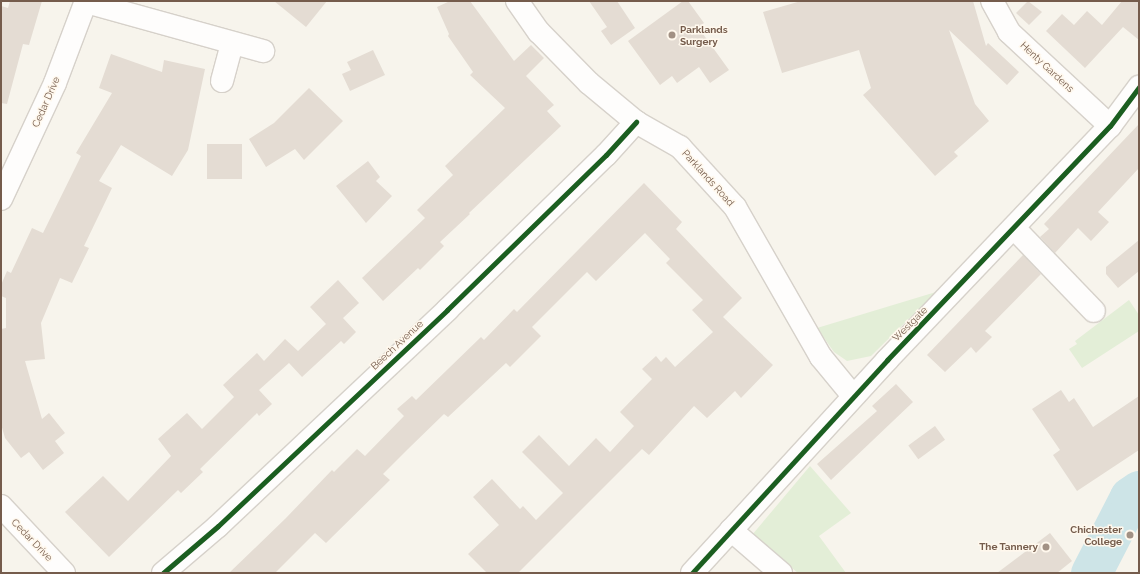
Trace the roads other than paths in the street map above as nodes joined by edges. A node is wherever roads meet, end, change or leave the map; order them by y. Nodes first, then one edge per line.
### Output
1 (516, 1) edge
2 (992, 1) edge
3 (86, 2) edge
4 (232, 43) junction
5 (263, 51) dead end
6 (222, 81) dead end
7 (1139, 87) edge
8 (636, 122) junction
9 (1110, 126) junction
10 (1, 199) edge
11 (1014, 228) junction
12 (1094, 311) dead end
13 (853, 396) junction
14 (1, 506) edge
15 (731, 530) junction
16 (64, 573) edge
17 (163, 573) edge
18 (692, 573) edge
19 (781, 573) edge

1 - 8 street, Parklands Road
2 - 9 street, Henty Gardens
3 - 4 street, Cedar Drive
3 - 10 street, Cedar Drive
4 - 5 street, Cedar Drive
4 - 6 street
7 - 9 street, Westgate
8 - 13 street, Parklands Road
8 - 17 street, Beech Avenue
9 - 11 street, Westgate
11 - 12 street
11 - 13 street, Westgate
13 - 15 street, Westgate
14 - 16 street, Cedar Drive
15 - 18 street, Westgate
15 - 19 street

